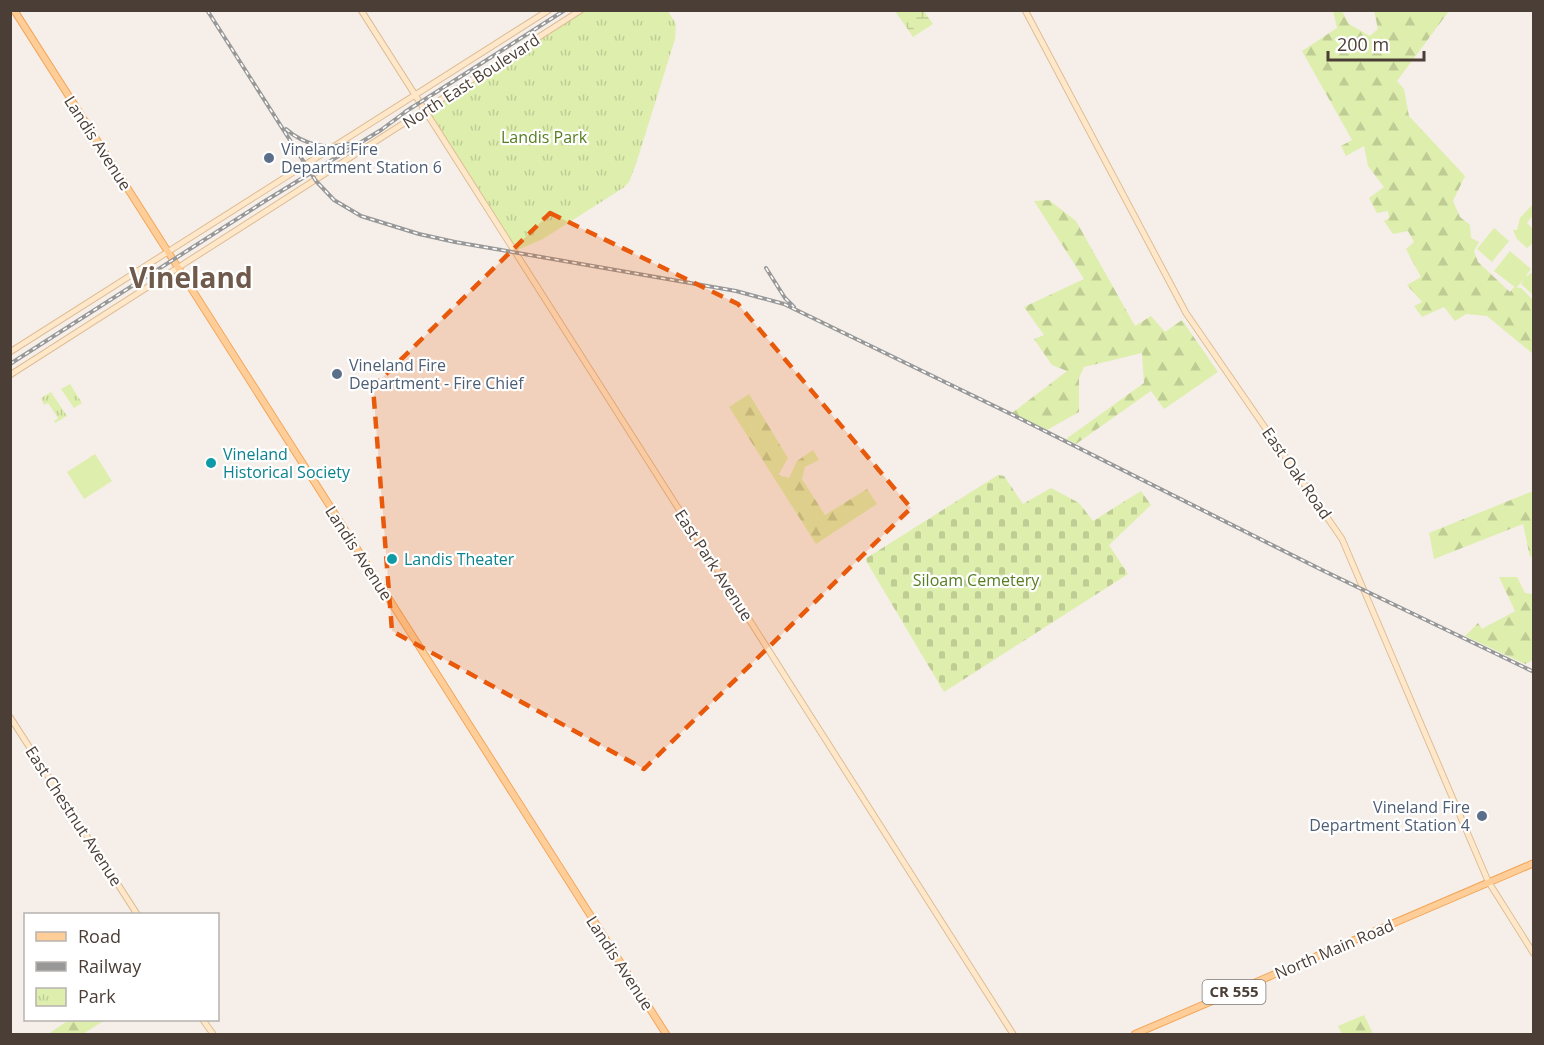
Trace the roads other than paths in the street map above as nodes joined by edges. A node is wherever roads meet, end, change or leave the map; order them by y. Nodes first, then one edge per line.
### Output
1 (14, 10) edge
2 (361, 10) edge
3 (549, 10) edge
4 (581, 10) edge
5 (1024, 10) edge
6 (415, 95) junction
7 (424, 110) junction
8 (168, 252) junction
9 (178, 268) junction
10 (10, 352) edge
11 (10, 375) edge
12 (10, 717) edge
13 (1533, 863) edge
14 (1489, 883) junction
15 (135, 913) edge
16 (1533, 954) edge
17 (204, 1021) edge
18 (213, 1035) edge
19 (666, 1035) edge
20 (1013, 1035) edge
21 (1135, 1035) edge

1 - 8 main road, Landis Avenue
2 - 6 main road, East Park Avenue
3 - 6 main road
4 - 7 main road, North East Boulevard
5 - 14 main road, East Oak Road
6 - 7 main road, East Park Avenue
6 - 8 main road
7 - 9 main road, North East Boulevard
7 - 20 main road, East Park Avenue
8 - 9 main road, Landis Avenue
8 - 10 main road
9 - 11 main road, North East Boulevard
9 - 19 main road, Landis Avenue
12 - 15 main road, East Chestnut Avenue
13 - 14 main road, North Main Road / CR 555
14 - 16 main road, East Oak Road
14 - 21 main road, North Main Road / CR 555
17 - 18 main road

